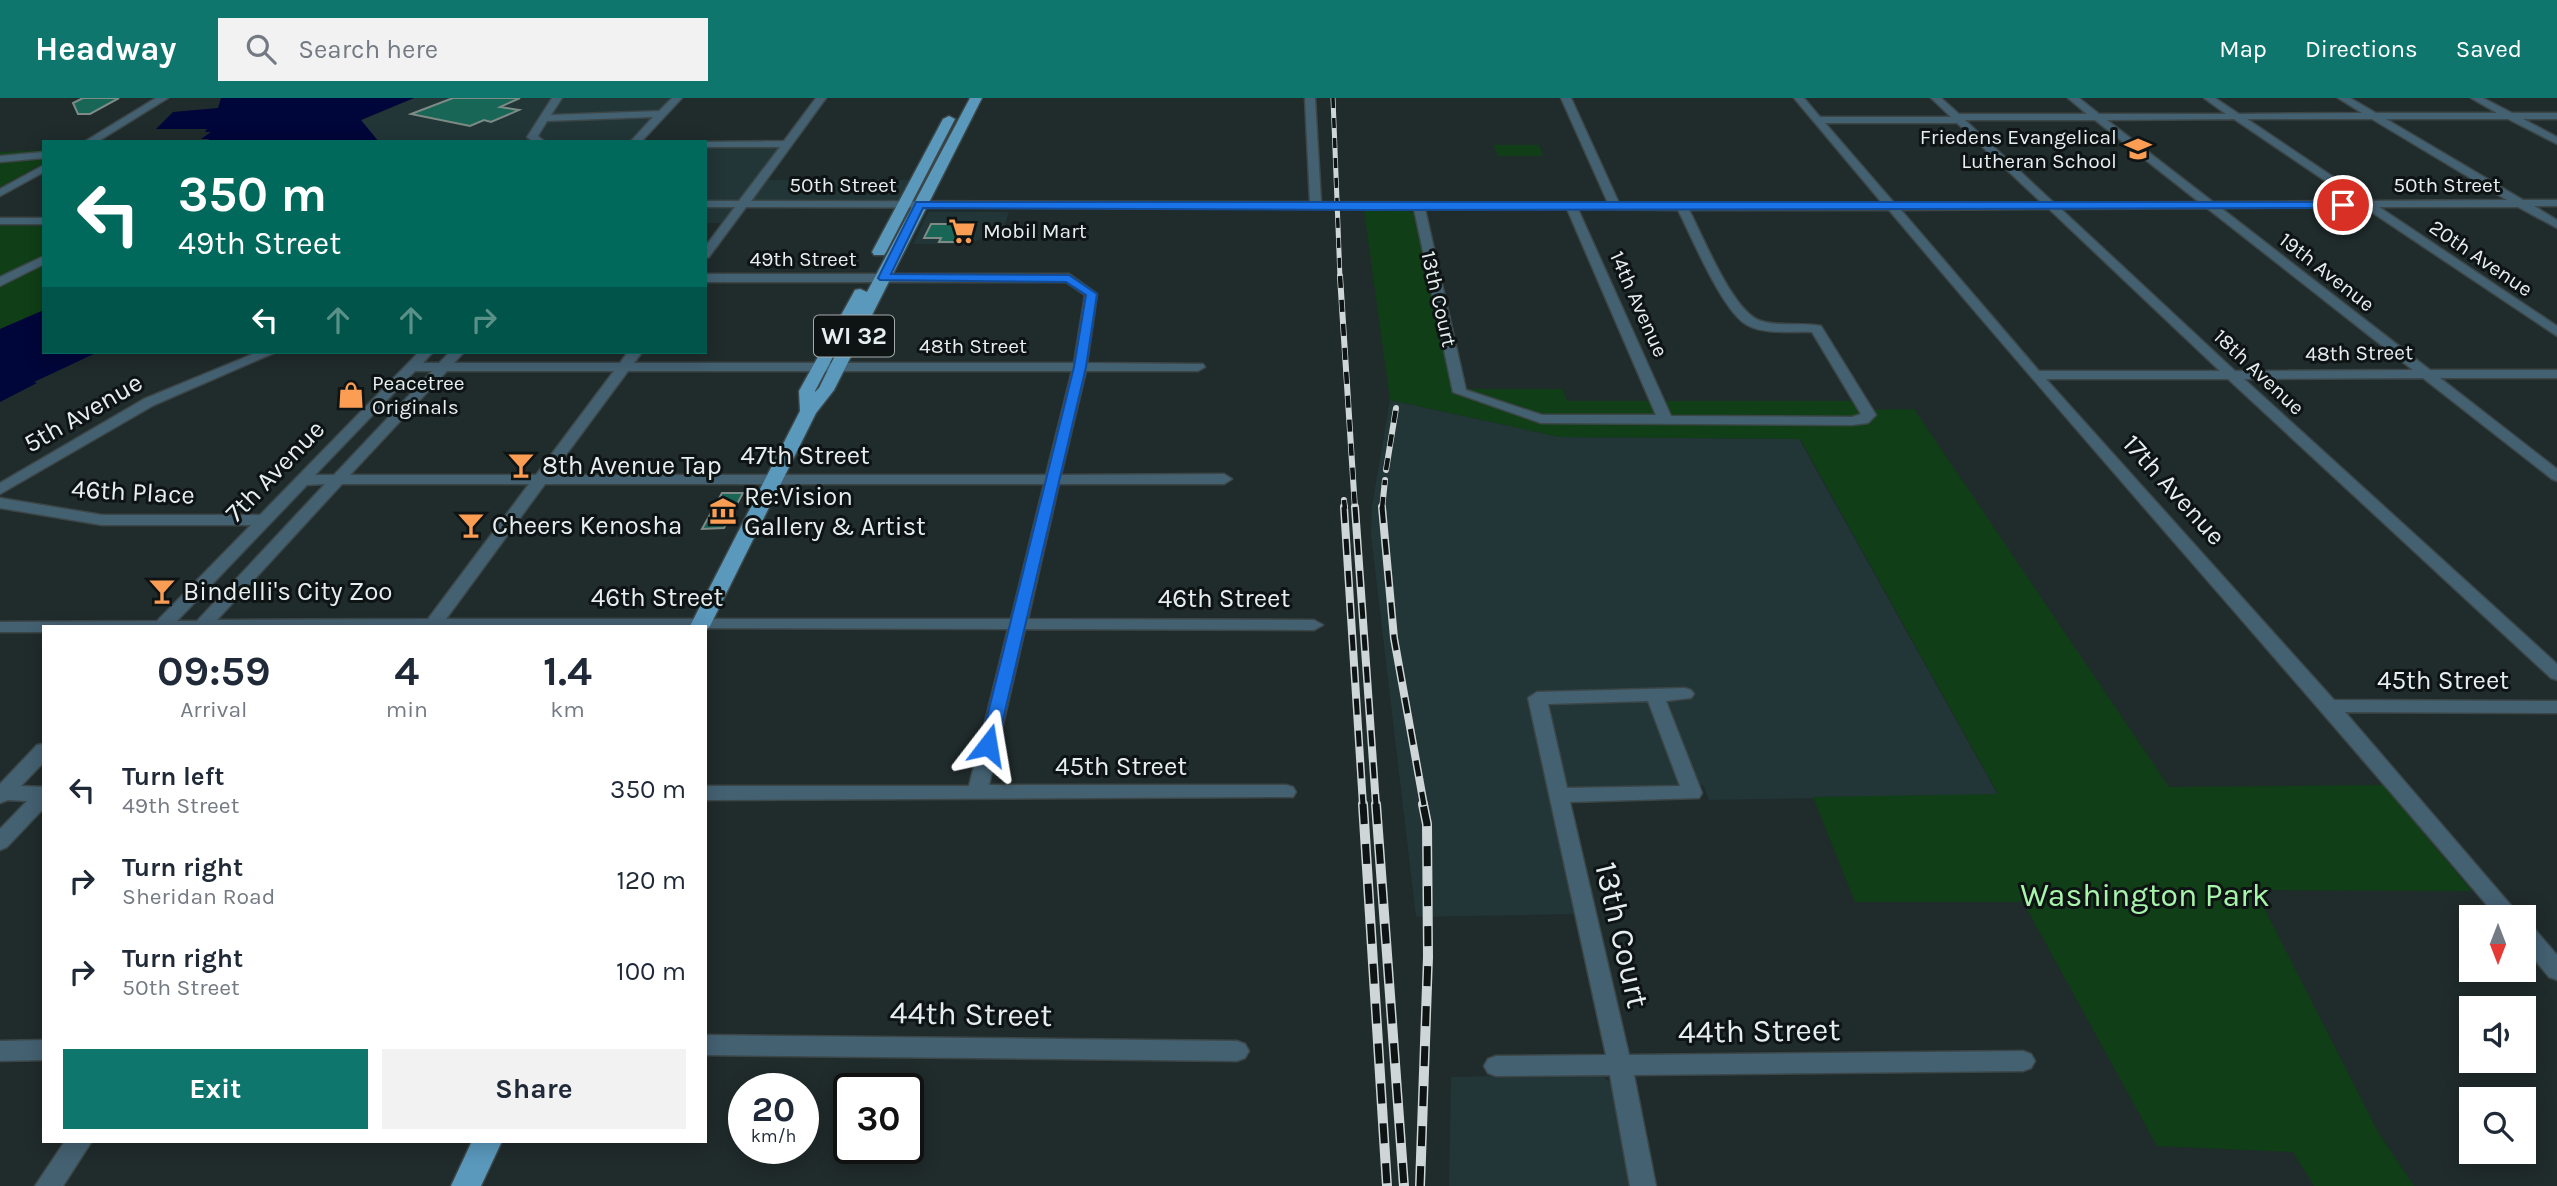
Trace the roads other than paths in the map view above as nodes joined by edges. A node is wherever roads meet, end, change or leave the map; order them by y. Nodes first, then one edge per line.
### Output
1 (163, 98) edge
2 (557, 98) edge
3 (677, 98) edge
4 (821, 98) edge
5 (976, 98) edge
6 (1310, 98) edge
7 (1566, 98) edge
8 (1799, 98) edge
9 (1936, 98) edge
10 (2073, 98) edge
11 (2209, 98) edge
12 (2343, 98) edge
13 (2476, 98) edge
14 (954, 110) dead end
15 (662, 114) junction
16 (2374, 116) junction
17 (2510, 116) junction
18 (2557, 116) edge
19 (2099, 117) junction
20 (2236, 117) junction
21 (543, 118) junction
22 (1958, 118) junction
23 (1818, 120) junction
24 (92, 140) edge
25 (537, 140) edge
26 (637, 140) edge
27 (2557, 141) edge
28 (707, 144) edge
29 (787, 144) junction
30 (42, 155) edge
31 (0, 159) edge
32 (42, 169) edge
33 (0, 193) edge
34 (2520, 203) junction
35 (2557, 203) edge
36 (707, 204) edge
37 (742, 205) junction
38 (902, 205) junction
39 (919, 205) junction
40 (1316, 205) junction
41 (2369, 205) junction
42 (1419, 206) junction
43 (2052, 206) junction
44 (2212, 206) junction
45 (1571, 207) junction
46 (1615, 207) junction
47 (1682, 207) junction
48 (1893, 207) junction
49 (0, 221) edge
50 (42, 221) edge
51 (2557, 225) edge
52 (707, 252) edge
53 (42, 260) edge
54 (707, 278) edge
55 (876, 278) junction
56 (0, 282) edge
57 (2557, 332) edge
58 (265, 354) edge
59 (424, 354) edge
60 (455, 354) edge
61 (634, 354) edge
62 (1080, 367) junction
63 (1198, 367) dead end
64 (412, 368) junction
65 (443, 368) junction
66 (623, 368) junction
67 (820, 368) junction
68 (838, 368) junction
69 (2423, 374) junction
70 (2557, 374) edge
71 (2035, 375) junction
72 (2232, 375) junction
73 (808, 411) junction
74 (1665, 419) junction
75 (2557, 476) edge
76 (1053, 479) junction
77 (1224, 479) dead end
78 (303, 480) junction
79 (337, 480) junction
80 (773, 480) junction
81 (539, 481) junction
82 (0, 489) edge
83 (0, 503) edge
84 (264, 520) junction
85 (1017, 624) junction
86 (164, 625) edge
87 (204, 625) edge
88 (434, 625) edge
89 (701, 625) edge
90 (1314, 625) dead end
91 (0, 627) edge
92 (42, 627) edge
93 (2557, 674) edge
94 (1654, 694) junction
95 (1685, 694) dead end
96 (2329, 706) junction
97 (2557, 707) edge
98 (42, 752) edge
99 (1286, 792) dead end
100 (707, 793) edge
101 (976, 793) junction
102 (1, 794) edge
103 (42, 794) edge
104 (1559, 795) junction
105 (42, 796) edge
106 (0, 842) edge
107 (2500, 905) edge
108 (2536, 946) edge
109 (2557, 971) edge
110 (707, 1045) edge
111 (42, 1050) edge
112 (0, 1051) edge
113 (1237, 1051) dead end
114 (2023, 1061) dead end
115 (1496, 1066) dead end
116 (1620, 1066) junction
117 (79, 1143) edge
118 (486, 1143) edge
119 (48, 1186) edge
120 (466, 1186) edge
121 (1643, 1186) edge

1 - 24 street
2 - 21 street
3 - 15 street
4 - 29 street
5 - 39 main road, WI 32
6 - 40 street
7 - 46 street
8 - 23 street, 17th Avenue
9 - 22 street, 18th Avenue
10 - 19 street, 19th Avenue
11 - 20 street, 20th Avenue
12 - 16 street
13 - 17 street
14 - 38 main road, WI 32
15 - 21 street
15 - 26 street
16 - 17 street
16 - 20 street
16 - 34 street
17 - 18 street
17 - 27 street
19 - 20 street
19 - 22 street
19 - 44 street, 19th Avenue
20 - 41 street, 20th Avenue
21 - 25 street
22 - 23 street
22 - 43 street, 18th Avenue
23 - 48 street, 17th Avenue
28 - 29 street
29 - 37 street
30 - 31 street
32 - 33 street
34 - 35 street, 50th Street
34 - 41 street, 50th Street
34 - 51 street
36 - 37 street, 50th Street
37 - 38 street, 50th Street
37 - 52 street
38 - 39 street, 50th Street
38 - 55 main road, WI 32
39 - 40 street, 50th Street
39 - 55 main road, WI 32
40 - 42 street, 50th Street
41 - 44 street, 50th Street
41 - 57 street, 20th Avenue
42 - 45 street, 50th Street
42 - 74 street, 13th Court
43 - 44 street, 50th Street
43 - 48 street, 50th Street
43 - 72 street, 18th Avenue
44 - 69 street, 19th Avenue
45 - 46 street, 50th Street
45 - 74 street, 14th Avenue
46 - 47 street, 50th Street
47 - 48 street, 50th Street
47 - 74 street
48 - 71 street, 17th Avenue
49 - 50 street
53 - 56 street
54 - 55 street, 49th Street
55 - 62 street, 49th Street
55 - 67 main road, WI 32
55 - 68 main road, WI 32
58 - 82 street, 5th Avenue
59 - 64 street, 7th Avenue
60 - 65 street, 7th Avenue
61 - 66 street
62 - 63 street, 48th Street
62 - 68 street, 48th Street
62 - 76 street
64 - 65 street, 48th Street
64 - 78 street, 7th Avenue
65 - 66 street, 48th Street
65 - 79 street, 7th Avenue
66 - 67 street, 48th Street
66 - 81 street
67 - 68 street, 48th Street
67 - 73 main road, WI 32
68 - 73 main road, WI 32
69 - 70 street, 48th Street
69 - 72 street, 48th Street
69 - 75 street, 19th Avenue
71 - 72 street, 48th Street
71 - 96 street, 17th Avenue
72 - 93 street, 18th Avenue
73 - 80 main road, WI 32
76 - 77 street, 47th Street
76 - 80 street, 47th Street
76 - 85 street
78 - 79 street, 47th Street
78 - 84 street, 7th Avenue
79 - 81 street, 47th Street
79 - 87 street, 7th Avenue
80 - 81 street, 47th Street
80 - 89 main road, WI 32
81 - 88 street
83 - 84 street, 46th Place
84 - 86 street, 7th Avenue
85 - 89 street, 46th Street
85 - 90 street, 46th Street
85 - 101 street
91 - 92 street, 46th Street
94 - 95 street
94 - 104 street, 13th Court
94 - 104 street
96 - 97 street, 45th Street
96 - 107 street, 17th Avenue
98 - 102 street
99 - 101 street, 45th Street
100 - 101 street, 45th Street
102 - 103 street
104 - 116 street, 13th Court
105 - 106 street
108 - 109 street
110 - 113 street, 44th Street
111 - 112 street
114 - 116 street, 44th Street
115 - 116 street, 44th Street
116 - 121 street, 13th Court
117 - 119 street
118 - 120 main road

